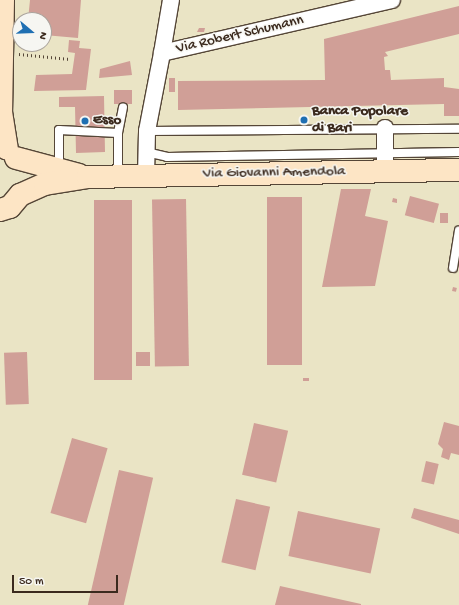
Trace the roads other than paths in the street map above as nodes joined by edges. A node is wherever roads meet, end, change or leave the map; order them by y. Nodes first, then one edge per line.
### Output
1 (3, 0) edge
2 (171, 0) edge
3 (392, 0) edge
4 (162, 53) junction
5 (123, 107) dead end
6 (385, 128) junction
7 (459, 129) edge
8 (147, 131) junction
9 (118, 133) junction
10 (8, 150) edge
11 (146, 152) junction
12 (459, 152) edge
13 (385, 162) junction
14 (59, 170) junction
15 (459, 170) edge
16 (146, 176) junction
17 (88, 177) junction
18 (118, 178) junction
19 (20, 195) junction
20 (0, 210) edge
21 (459, 230) edge
22 (452, 268) dead end

1 - 10 main road
2 - 4 street
3 - 4 street, Via Robert Schumann
4 - 8 street, Via Robert Schumann
5 - 9 lane
6 - 7 lane
6 - 8 lane
6 - 13 street
8 - 11 street, Via Robert Schumann
9 - 14 lane
9 - 18 lane
10 - 14 main road, Via Giovanni Amendola
10 - 19 main road
11 - 13 lane
11 - 16 street, Via Robert Schumann
12 - 13 lane
13 - 15 main road, Via Giovanni Amendola
13 - 16 main road, Via Giovanni Amendola
14 - 17 main road, Via Giovanni Amendola
16 - 18 main road, Via Giovanni Amendola
17 - 18 main road, Via Giovanni Amendola
17 - 19 main road, Via Giovanni Amendola
19 - 20 main road, Via Giovanni Amendola
21 - 22 lane

